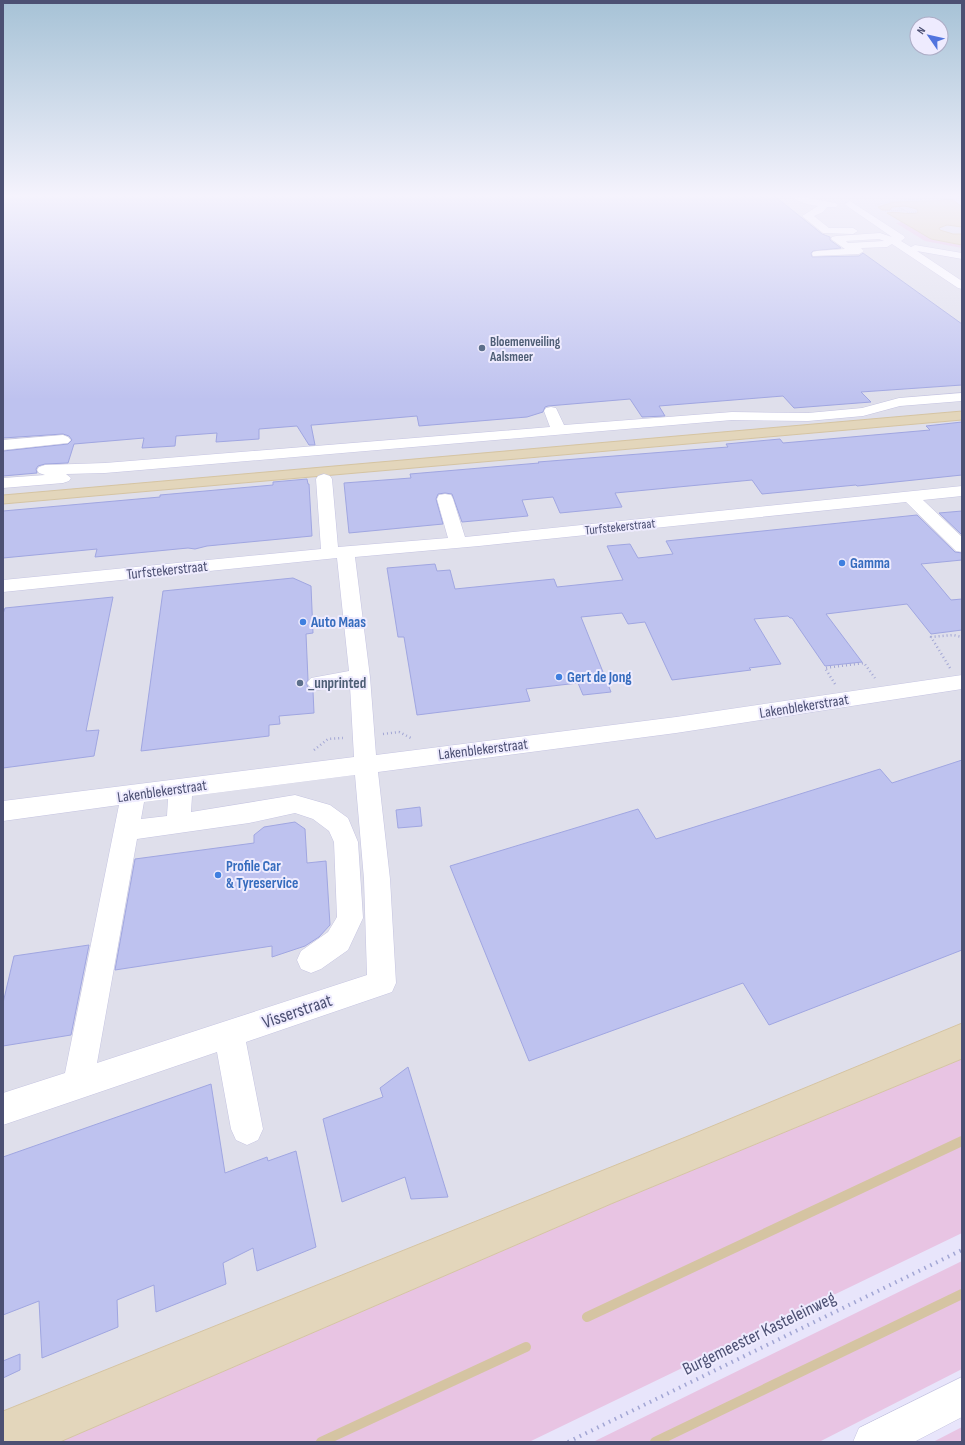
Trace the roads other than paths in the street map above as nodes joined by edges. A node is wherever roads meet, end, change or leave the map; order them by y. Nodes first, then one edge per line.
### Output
1 (931, 265) edge
2 (942, 265) edge
3 (962, 278) edge
4 (962, 286) edge
5 (962, 397) edge
6 (899, 402) junction
7 (803, 407) dead end
8 (550, 411) dead end
9 (559, 430) junction
10 (63, 440) dead end
11 (3, 445) edge
12 (105, 468) junction
13 (45, 470) dead end
14 (324, 479) dead end
15 (3, 483) edge
16 (962, 491) edge
17 (910, 496) junction
18 (446, 499) dead end
19 (458, 543) junction
20 (962, 547) edge
21 (337, 553) junction
22 (3, 586) edge
23 (956, 675) edge
24 (360, 676) junction
25 (318, 683) dead end
26 (366, 764) junction
27 (181, 788) junction
28 (133, 795) junction
29 (3, 812) edge
30 (178, 824) junction
31 (126, 831) junction
32 (377, 879) junction
33 (348, 882) junction
34 (311, 960) dead end
35 (229, 1034) junction
36 (78, 1084) junction
37 (3, 1109) edge
38 (247, 1129) dead end
39 (962, 1396) edge
40 (873, 1442) edge

1 - 4 street
2 - 3 street
5 - 6 street
6 - 7 street
6 - 9 street
8 - 9 street
9 - 12 street
10 - 11 street
12 - 13 street
12 - 15 street
14 - 21 street
16 - 17 street, Turfstekerstraat
17 - 19 street, Turfstekerstraat
17 - 20 street
18 - 19 street
19 - 21 street, Turfstekerstraat
21 - 22 street, Turfstekerstraat
21 - 24 street, Visserstraat
23 - 26 street, Lakenblekerstraat
24 - 25 street
24 - 26 street, Visserstraat
26 - 27 street, Lakenblekerstraat
26 - 32 street, Visserstraat
27 - 28 street, Lakenblekerstraat
27 - 30 street
28 - 29 street, Lakenblekerstraat
28 - 31 street
30 - 31 street
30 - 33 street
31 - 36 street
32 - 33 street
32 - 35 street, Visserstraat
33 - 34 street
35 - 36 street, Visserstraat
35 - 38 street
36 - 37 street, Visserstraat
39 - 40 street

